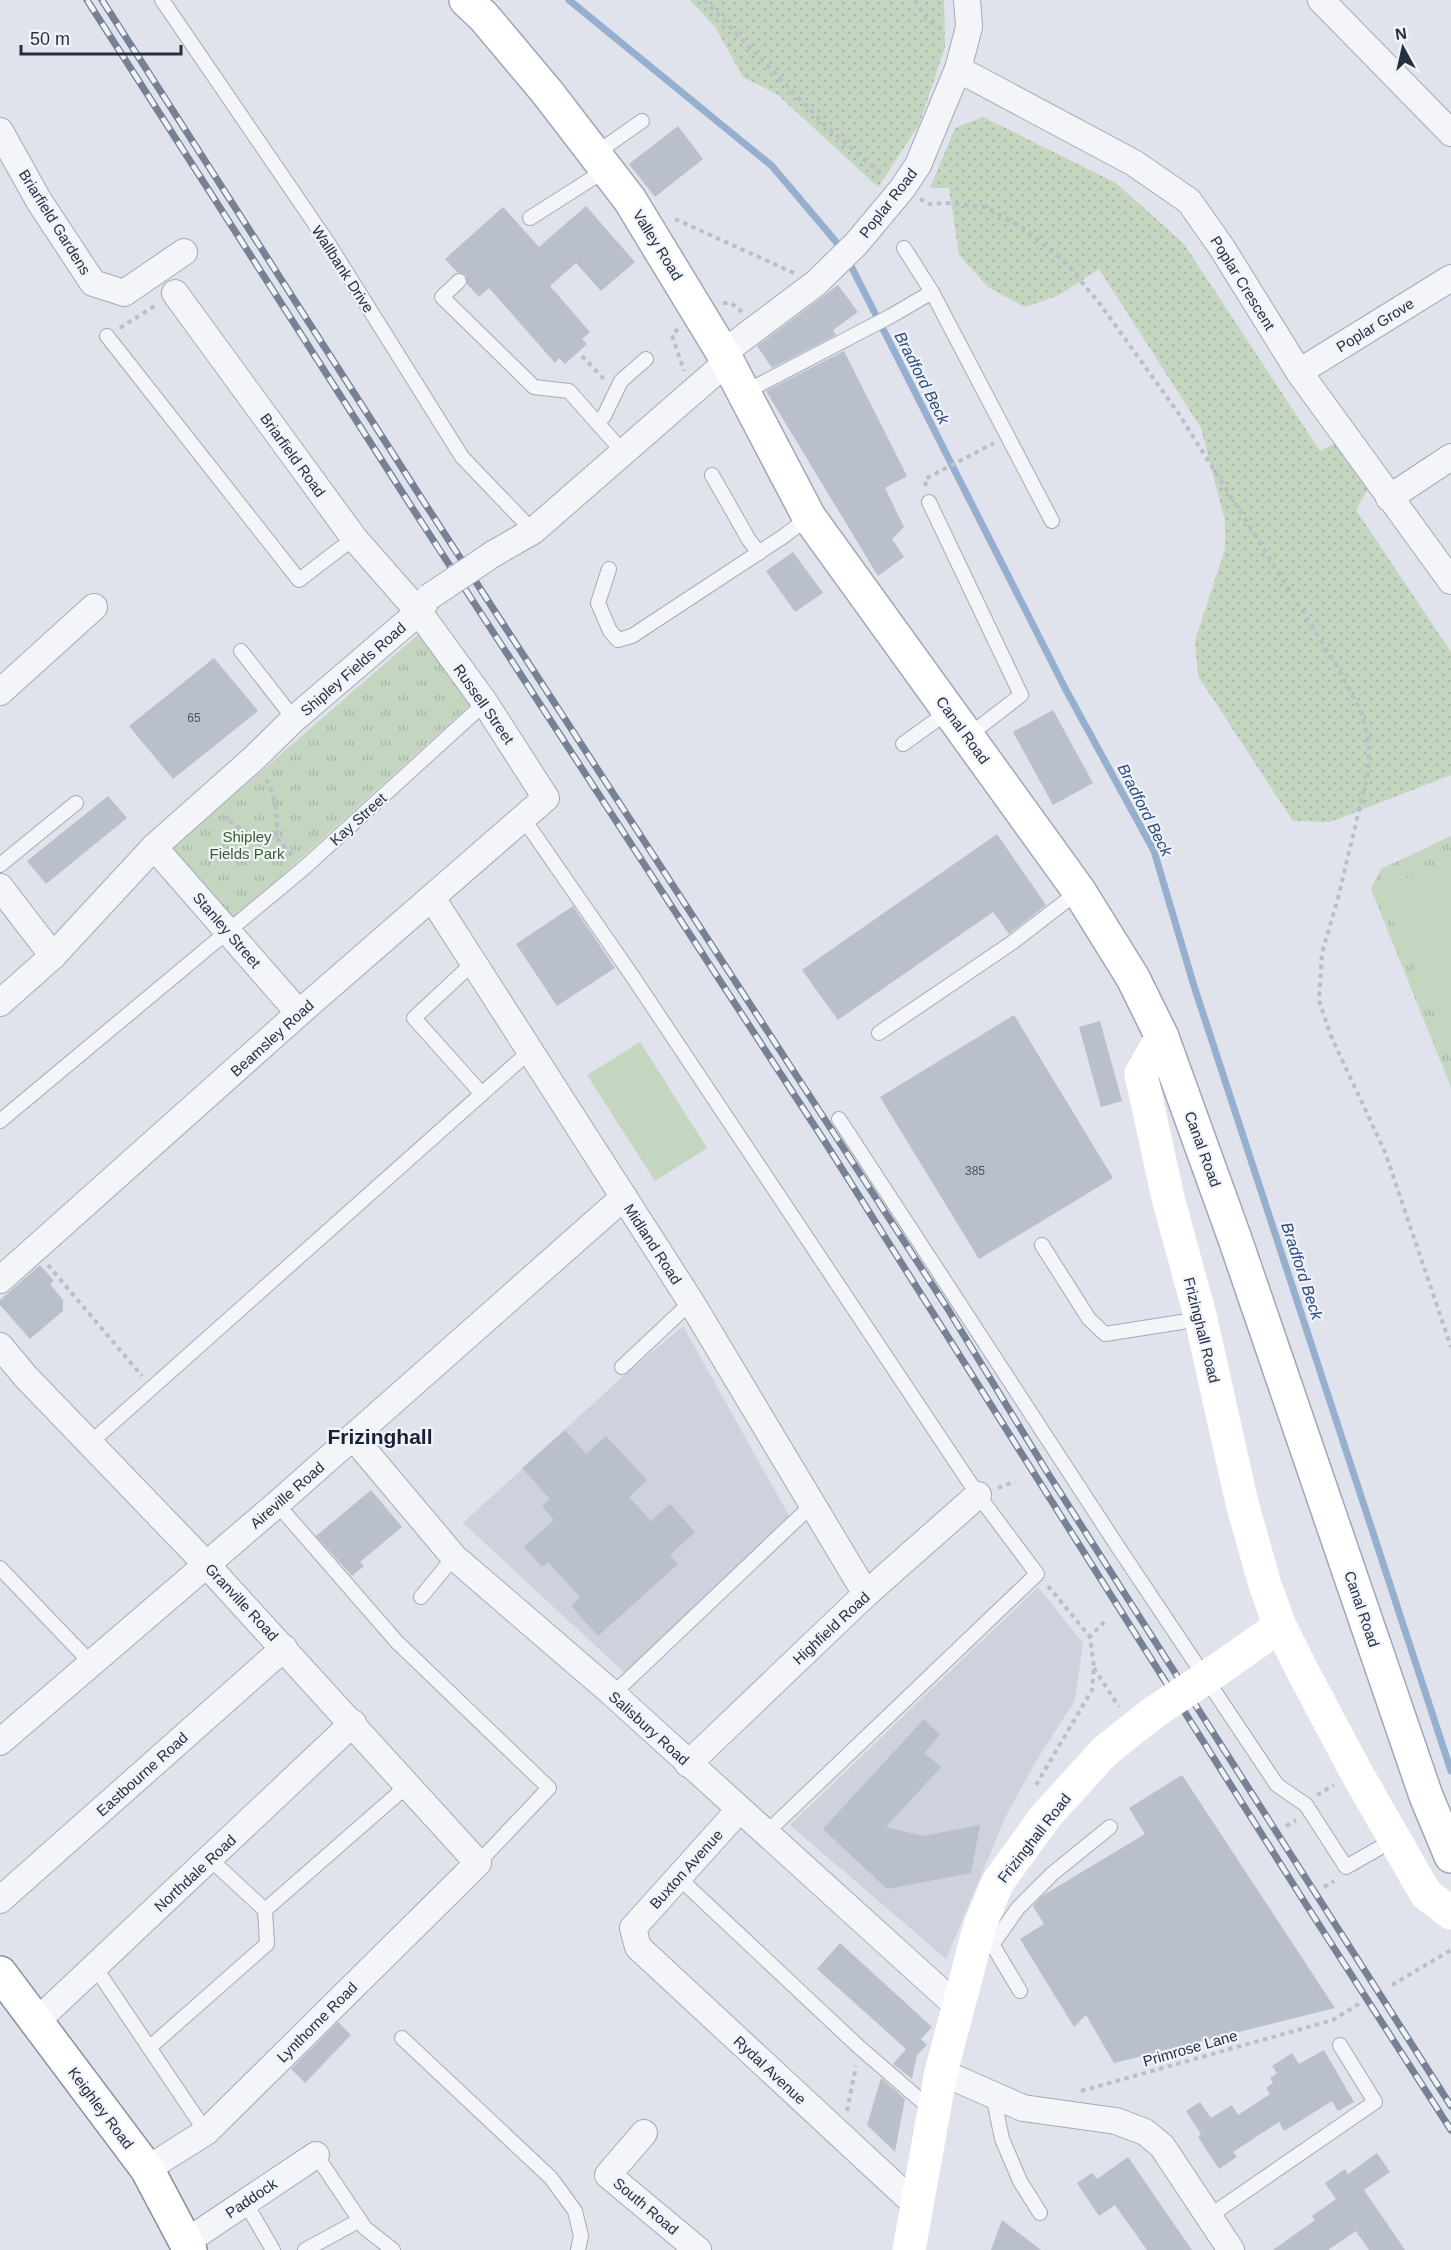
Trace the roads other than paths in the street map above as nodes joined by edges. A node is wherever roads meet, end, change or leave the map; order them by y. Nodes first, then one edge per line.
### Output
1 (162, 0) edge
2 (466, 0) edge
3 (967, 0) edge
4 (1321, 0) edge
5 (958, 69) junction
6 (642, 121) dead end
7 (0, 131) edge
8 (1451, 133) edge
9 (601, 162) junction
10 (530, 218) dead end
11 (904, 248) dead end
12 (184, 252) dead end
13 (1451, 278) edge
14 (459, 281) dead end
15 (932, 292) junction
16 (175, 293) road end
17 (107, 336) road end
18 (726, 357) junction
19 (646, 359) dead end
20 (1299, 372) junction
21 (745, 392) junction
22 (597, 423) junction
23 (623, 452) junction
24 (1451, 458) edge
25 (712, 475) dead end
26 (1389, 498) junction
27 (929, 502) dead end
28 (809, 517) junction
29 (1052, 521) dead end
30 (533, 531) junction
31 (354, 538) junction
32 (759, 553) junction
33 (609, 568) dead end
34 (1451, 581) edge
35 (424, 605) junction
36 (94, 608) dead end
37 (241, 651) dead end
38 (0, 692) edge
39 (484, 703) junction
40 (294, 719) junction
41 (958, 724) junction
42 (903, 744) dead end
43 (546, 798) joint
44 (76, 803) dead end
45 (524, 818) junction
46 (154, 847) junction
47 (0, 865) edge
48 (0, 887) edge
49 (1079, 891) junction
50 (432, 898) junction
51 (228, 930) junction
52 (53, 956) junction
53 (473, 963) junction
54 (0, 1003) edge
55 (299, 1013) junction
56 (879, 1032) dead end
57 (1162, 1037) junction
58 (530, 1051) junction
59 (482, 1094) junction
60 (839, 1119) dead end
61 (0, 1121) edge
62 (624, 1197) junction
63 (1042, 1245) dead end
64 (0, 1280) edge
65 (691, 1302) junction
66 (1201, 1319) junction
67 (0, 1347) edge
68 (622, 1367) dead end
69 (353, 1437) junction
70 (90, 1443) junction
71 (978, 1495) junction
72 (277, 1504) junction
73 (813, 1504) junction
74 (454, 1557) junction
75 (206, 1564) junction
76 (0, 1568) edge
77 (866, 1594) junction
78 (421, 1597) dead end
79 (1280, 1626) junction
80 (284, 1648) junction
81 (91, 1663) junction
82 (612, 1694) junction
83 (353, 1723) junction
84 (0, 1742) edge
85 (688, 1764) junction
86 (408, 1785) junction
87 (739, 1810) junction
88 (1110, 1827) dead end
89 (765, 1834) junction
90 (1395, 1839) junction
91 (1451, 1856) edge
92 (210, 1858) junction
93 (478, 1863) junction
94 (679, 1878) junction
95 (0, 1900) edge
96 (265, 1910) junction
97 (1451, 1913) edge
98 (633, 1928) joint
99 (986, 1935) junction
100 (95, 1967) junction
101 (4, 1989) edge
102 (1020, 1991) dead end
103 (958, 2007) junction
104 (36, 2022) junction
105 (402, 2038) dead end
106 (1340, 2045) dead end
107 (149, 2048) junction
108 (941, 2072) junction
109 (993, 2095) junction
110 (933, 2111) junction
111 (212, 2127) junction
112 (644, 2133) dead end
113 (316, 2155) joint
114 (147, 2169) junction
115 (245, 2202) junction
116 (917, 2206) junction
117 (1040, 2213) dead end
118 (1208, 2217) junction
119 (360, 2220) junction
120 (188, 2246) edge
121 (273, 2250) edge
122 (305, 2250) edge
123 (393, 2250) edge
124 (578, 2250) edge
125 (698, 2250) edge
126 (909, 2250) edge
127 (1231, 2250) edge

1 - 30 lane, Wallbank Drive
2 - 9 main road, Valley Road
3 - 5 street, Poplar Road
4 - 8 street
5 - 18 street, Poplar Road
5 - 20 street, Poplar Crescent
6 - 9 lane
7 - 12 street, Briarfield Gardens
9 - 10 lane
9 - 18 main road, Valley Road
11 - 15 lane
13 - 20 street, Poplar Grove
14 - 22 lane
15 - 21 lane
15 - 29 lane
16 - 31 street, Briarfield Road
17 - 31 lane
18 - 21 main road, Valley Road
18 - 23 street, Shipley Fields Road
19 - 22 lane
20 - 26 street, Poplar Crescent
21 - 28 main road, Valley Road
22 - 23 lane
23 - 30 street, Shipley Fields Road
24 - 26 street
25 - 32 lane
26 - 34 street, Poplar Crescent
27 - 41 lane
28 - 32 lane
28 - 41 main road, Canal Road
30 - 35 street, Shipley Fields Road, bridge
31 - 35 street, Briarfield Road
32 - 33 lane
35 - 39 street, Russell Street
35 - 40 street, Shipley Fields Road
36 - 38 street
37 - 40 lane
39 - 43 street, Russell Street
39 - 51 lane, Kay Street
40 - 46 street, Shipley Fields Road
41 - 42 lane
41 - 49 main road, Canal Road
43 - 45 street, Beamsley Road
44 - 47 lane
45 - 50 street, Beamsley Road
45 - 71 lane
46 - 51 street, Stanley Street
46 - 52 street, Shipley Fields Road
48 - 52 street
49 - 56 lane
49 - 57 main road, Canal Road
50 - 53 street, Midland Road
50 - 55 street, Beamsley Road
51 - 55 street, Stanley Street
51 - 61 lane, Kay Street
52 - 54 street, Shipley Fields Road
53 - 58 street, Midland Road
53 - 59 lane
55 - 64 street, Beamsley Road
57 - 66 main road, Frizinghall Road
57 - 91 main road, Canal Road
58 - 59 lane
58 - 62 street, Midland Road
59 - 70 lane
60 - 90 lane
62 - 65 street, Midland Road
62 - 69 street, Aireville Road
63 - 66 lane
65 - 68 lane
65 - 73 street, Midland Road
66 - 79 main road, Frizinghall Road
67 - 70 street, Granville Road
69 - 72 street, Aireville Road
69 - 74 street, Salisbury Road
70 - 75 street, Granville Road
71 - 77 street, Highfield Road
71 - 89 lane
72 - 75 street, Aireville Road
72 - 93 lane
73 - 77 street, Midland Road
73 - 82 lane
74 - 78 lane
74 - 82 street, Salisbury Road
75 - 80 street, Granville Road
75 - 81 street, Aireville Road
76 - 81 lane
77 - 85 street, Highfield Road
79 - 90 main road, Frizinghall Road
79 - 99 main road, Frizinghall Road, bridge
80 - 83 street, Granville Road
80 - 95 street, Eastbourne Road
81 - 84 street, Aireville Road
82 - 85 street, Salisbury Road
83 - 86 street, Granville Road
83 - 92 street, Northdale Road
85 - 87 street, Salisbury Road
86 - 93 street, Granville Road
86 - 96 lane
87 - 89 street, Salisbury Road
87 - 94 street, Buxton Avenue
88 - 99 lane
89 - 103 street, Salisbury Road
90 - 97 main road, Frizinghall Road
92 - 96 lane
92 - 100 street, Northdale Road
93 - 111 street, Lynthorne Road
94 - 98 street, Buxton Avenue
94 - 110 lane
96 - 107 lane
98 - 116 street, Rydal Avenue
99 - 102 lane
99 - 103 main road, Frizinghall Road
100 - 104 street, Northdale Road
100 - 107 lane
101 - 104 main road, Keighley Road
103 - 108 main road, Frizinghall Road
104 - 114 main road, Keighley Road
105 - 124 lane
106 - 118 lane
107 - 111 lane
108 - 109 street
108 - 110 main road, Frizinghall Road
109 - 117 lane
109 - 118 street
110 - 116 main road, Frizinghall Road
111 - 114 street, Lynthorne Road
112 - 125 street, South Road
113 - 115 street, Paddock
113 - 119 lane
114 - 120 main road, Keighley Road
115 - 120 street, Paddock
115 - 121 lane
116 - 126 main road, Frizinghall Road
118 - 127 street
119 - 122 lane
119 - 123 lane

